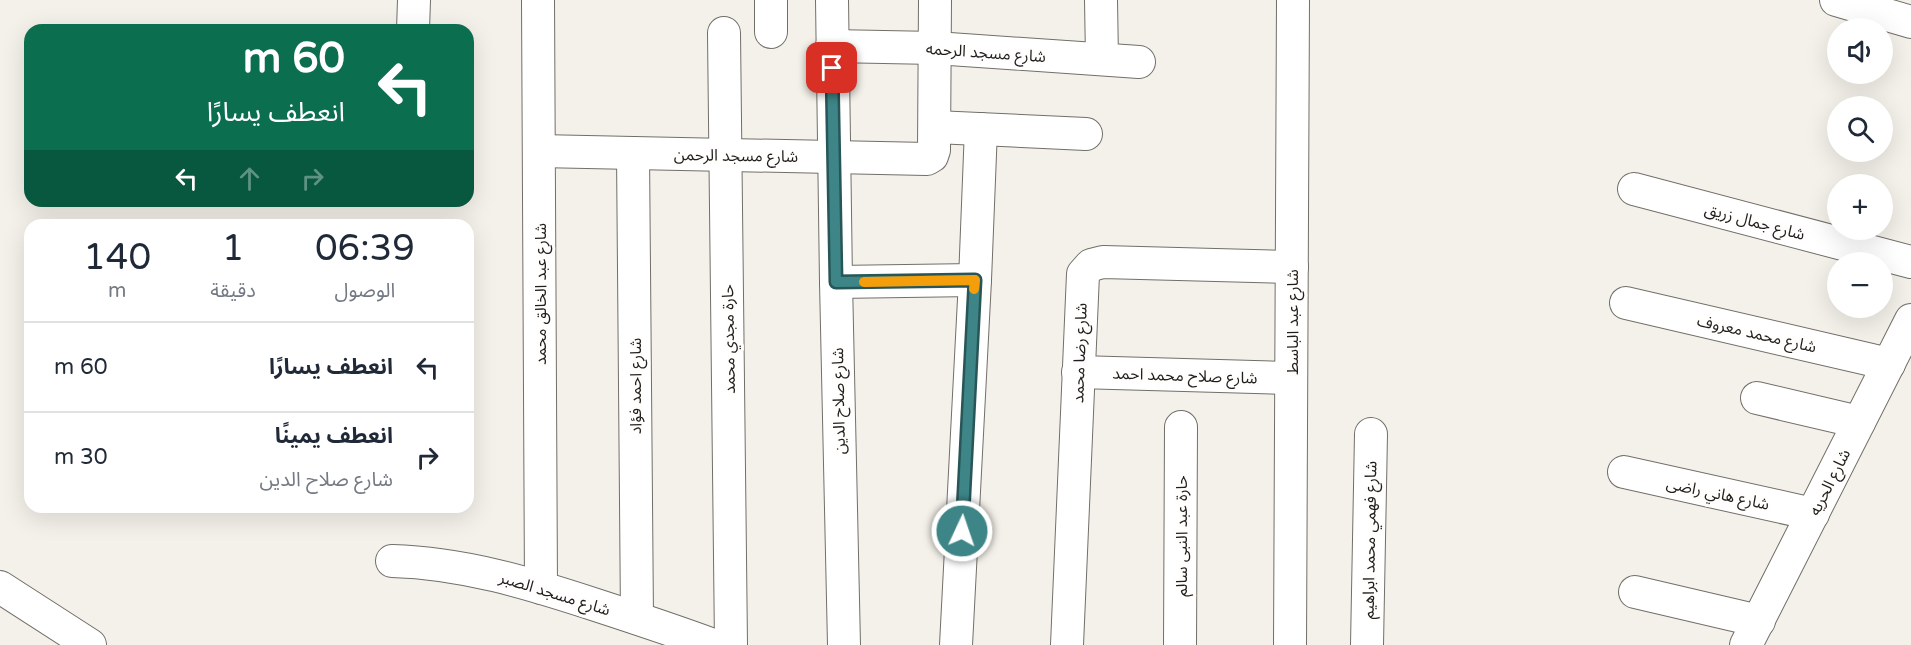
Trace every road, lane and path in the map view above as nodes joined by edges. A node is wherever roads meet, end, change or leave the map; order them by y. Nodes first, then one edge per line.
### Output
1 (414, 0) edge
2 (538, 0) edge
3 (771, 0) edge
4 (832, 0) edge
5 (935, 0) edge
6 (1101, 0) edge
7 (1293, 0) edge
8 (1836, 0) edge
9 (1893, 12) edge
10 (413, 24) edge
11 (771, 32) dead end
12 (724, 33) dead end
13 (832, 46) junction
14 (935, 48) junction
15 (1102, 59) junction
16 (1139, 62) dead end
17 (981, 129) junction
18 (1086, 134) dead end
19 (933, 142) junction
20 (539, 152) junction
21 (633, 153) junction
22 (725, 155) junction
23 (834, 157) junction
24 (1634, 189) dead end
25 (1911, 262) edge
26 (1292, 267) junction
27 (975, 280) junction
28 (836, 282) junction
29 (1626, 303) dead end
30 (1911, 320) edge
31 (1889, 364) junction
32 (1078, 372) junction
33 (1292, 378) junction
34 (1757, 398) dead end
35 (1859, 422) junction
36 (1181, 427) dead end
37 (1371, 434) dead end
38 (1624, 472) dead end
39 (1813, 514) junction
40 (392, 561) dead end
41 (0, 587) edge
42 (541, 588) junction
43 (1635, 592) dead end
44 (637, 618) junction
45 (1753, 633) edge
46 (90, 645) edge
47 (713, 645) edge
48 (732, 645) edge
49 (844, 645) edge
50 (956, 645) edge
51 (1068, 645) edge
52 (1180, 645) edge
53 (1290, 645) edge
54 (1367, 645) edge

1 - 10 street
2 - 20 street, شارع عبد الخالق محمد
3 - 11 street
4 - 13 street, شارع صلاح الدين
5 - 14 street
6 - 15 street
7 - 26 street, شارع عبد الباسط
8 - 9 street
12 - 22 street, حارة مجدي محمد
13 - 14 street, شارع مسجد الرحمه
13 - 23 street, شارع صلاح الدين
14 - 15 street, شارع مسجد الرحمه
14 - 19 street
15 - 16 street, شارع مسجد الرحمه
17 - 18 street, شارع مسجد الرحمن
17 - 19 street, شارع مسجد الرحمن
17 - 27 street
19 - 23 street, شارع مسجد الرحمن
20 - 21 street, شارع مسجد الرحمن
20 - 42 street, شارع عبد الخالق محمد
21 - 22 street, شارع مسجد الرحمن
21 - 44 street, شارع احمد فؤاد
22 - 23 street, شارع مسجد الرحمن
22 - 48 street, حارة مجدي محمد
23 - 28 street, شارع صلاح الدين
24 - 25 street, شارع جمال زريق
26 - 32 street, شارع رضا محمد
26 - 33 street, شارع عبد الباسط
27 - 28 street
27 - 50 street
28 - 49 street, شارع صلاح الدين
29 - 31 street, شارع محمد معروف
30 - 31 street, شارع الحريه
31 - 35 street, شارع الحريه
32 - 33 street, شارع صلاح محمد احمد
32 - 51 street, شارع رضا محمد
33 - 53 street, شارع عبد الباسط
34 - 35 street
35 - 39 street, شارع الحريه
36 - 52 street, حارة عبد النبى سالم
37 - 54 street, شارع فهمي محمد ابراهيم
38 - 39 street, شارع هاني راضى
39 - 45 street, شارع الحريه
40 - 42 street, شارع مسجد الصبر
41 - 46 street
42 - 44 street, شارع مسجد الصبر
43 - 45 street
44 - 47 street, شارع مسجد الصبر

